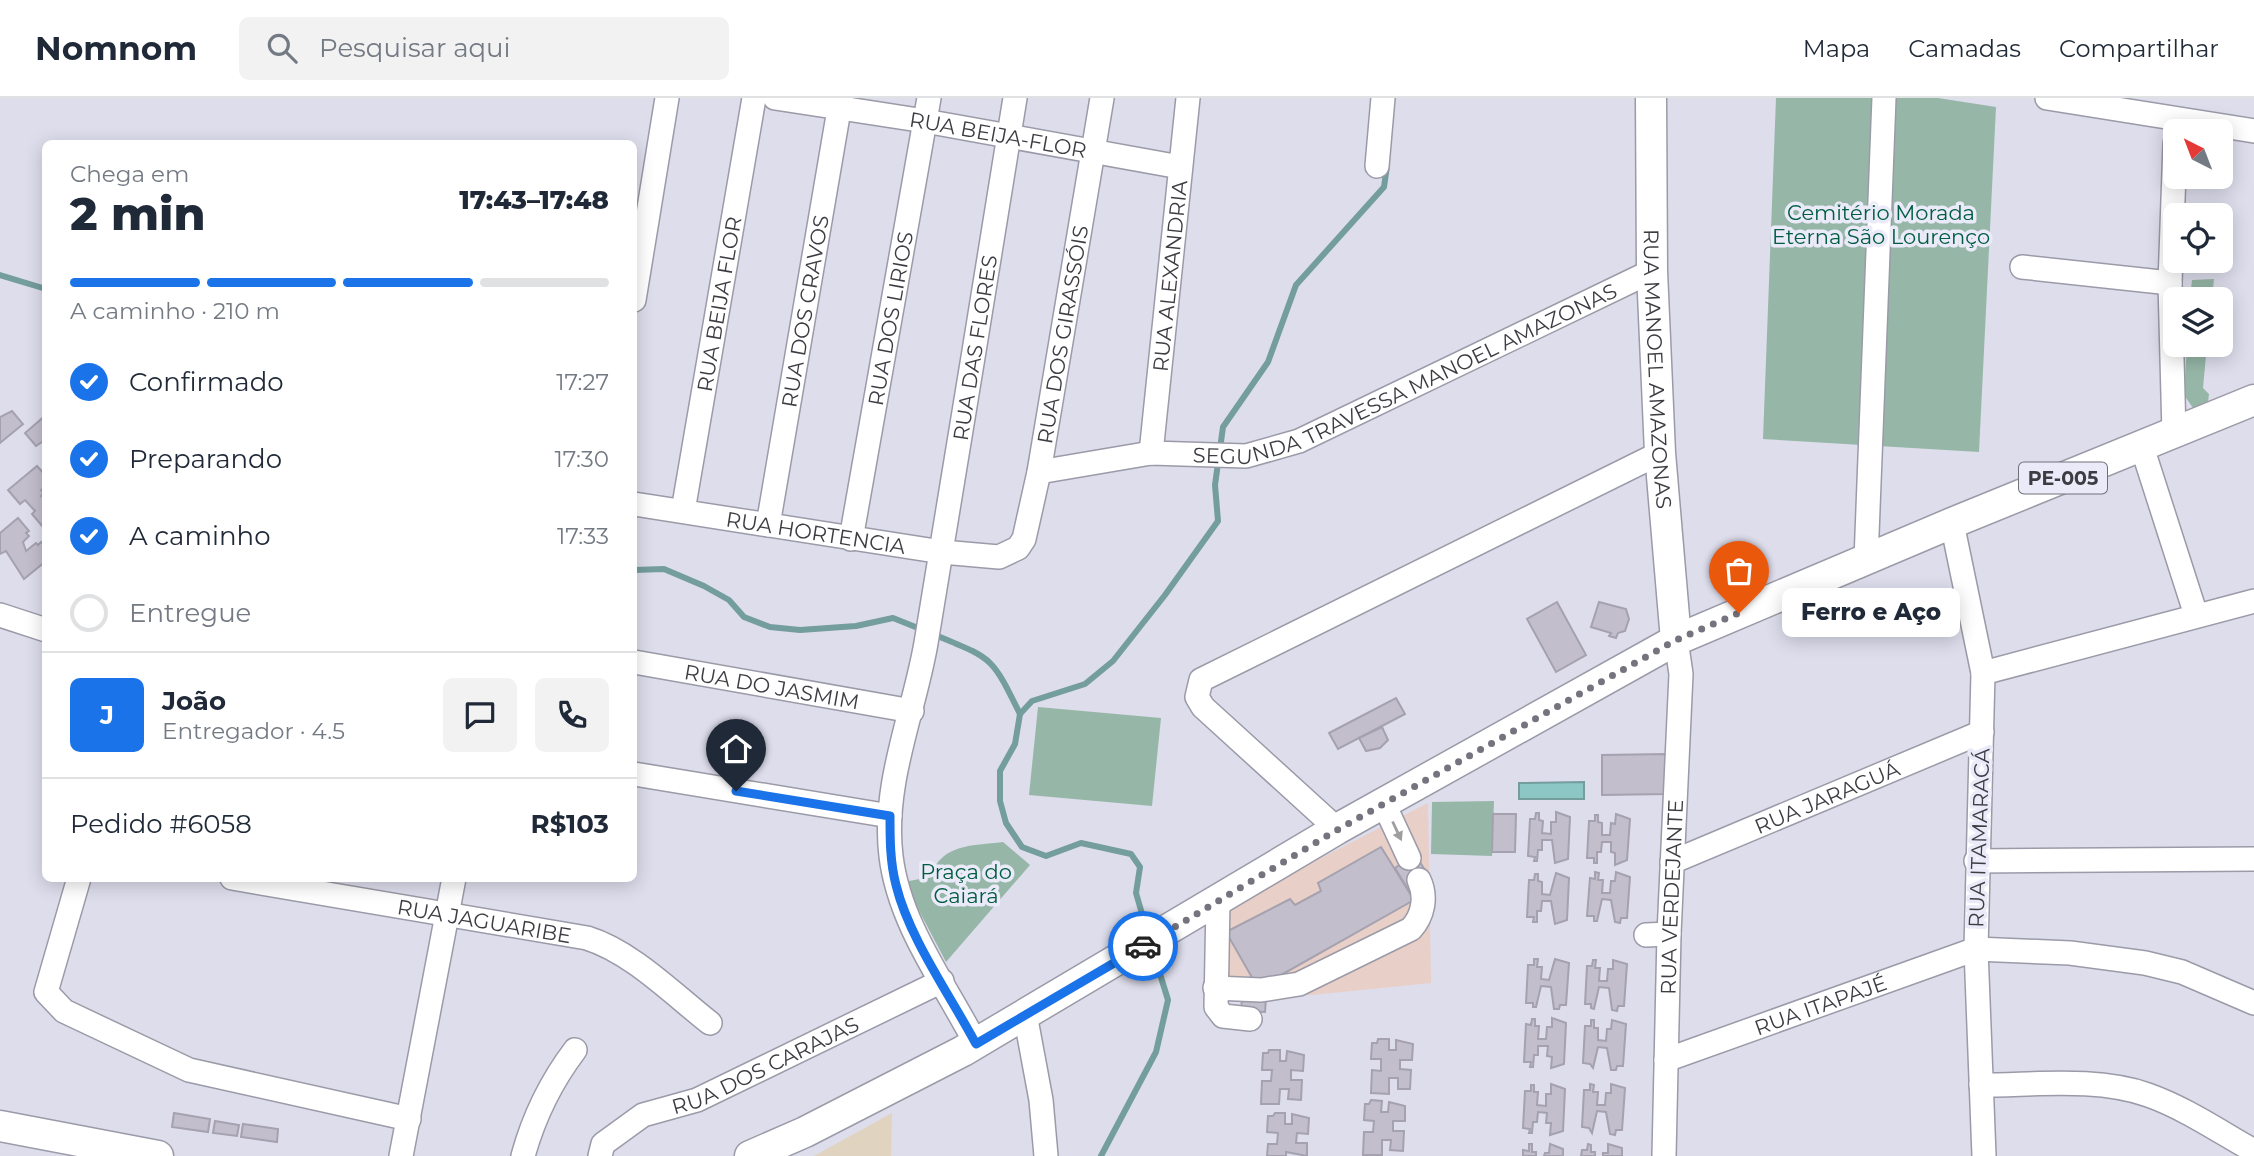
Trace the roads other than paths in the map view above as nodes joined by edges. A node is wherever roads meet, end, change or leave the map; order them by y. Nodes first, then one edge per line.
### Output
1 (667, 98) edge
2 (754, 98) edge
3 (775, 98) edge
4 (929, 98) edge
5 (1015, 98) edge
6 (1102, 98) edge
7 (1188, 98) edge
8 (1383, 98) edge
9 (1651, 98) edge
10 (1884, 98) edge
11 (2047, 98) edge
12 (840, 104) edge
13 (925, 121) junction
14 (2163, 123) edge
15 (2233, 130) edge
16 (2254, 131) edge
17 (1009, 136) junction
18 (1093, 151) junction
19 (1377, 166) dead end
20 (1180, 167) junction
21 (2173, 189) edge
22 (2022, 267) dead end
23 (1652, 271) junction
24 (637, 282) edge
25 (2170, 284) junction
26 (2254, 400) edge
27 (2174, 434) junction
28 (2142, 447) junction
29 (1152, 453) junction
30 (1660, 453) junction
31 (1039, 472) junction
32 (637, 504) edge
33 (683, 511) junction
34 (1952, 523) junction
35 (768, 525) junction
36 (851, 539) junction
37 (942, 552) junction
38 (999, 557) joint
39 (1866, 560) junction
40 (2254, 601) edge
41 (0, 615) edge
42 (2196, 615) junction
43 (42, 629) edge
44 (1676, 640) junction
45 (637, 663) edge
46 (1983, 673) junction
47 (912, 711) junction
48 (1982, 732) junction
49 (637, 774) edge
50 (1384, 804) junction
51 (890, 816) junction
52 (1337, 830) junction
53 (1409, 858) dead end
54 (2254, 859) edge
55 (1976, 861) junction
56 (1672, 862) junction
57 (78, 882) edge
58 (255, 882) edge
59 (453, 882) edge
60 (1421, 884) dead end
61 (1218, 902) junction
62 (449, 915) junction
63 (1976, 949) junction
64 (942, 981) junction
65 (1215, 988) junction
66 (2254, 1003) edge
67 (1025, 1014) junction
68 (1250, 1019) dead end
69 (710, 1023) dead end
70 (976, 1044) junction
71 (575, 1050) dead end
72 (1666, 1060) junction
73 (1981, 1085) junction
74 (409, 1119) junction
75 (0, 1126) edge
76 (2254, 1151) edge
77 (158, 1156) edge
78 (401, 1156) edge
79 (523, 1156) edge
80 (600, 1156) edge
81 (750, 1156) edge
82 (1046, 1156) edge
83 (1664, 1156) edge
84 (1984, 1156) edge

1 - 24 street
2 - 33 street, RUA BEIJA FLOR
3 - 12 street, RUA BEIJA-FLOR
4 - 13 street, RUA DOS LIRIOS
5 - 17 street, RUA DAS FLORES
6 - 18 street, RUA DOS GIRASSÓIS
7 - 20 street, RUA ALEXANDRIA
8 - 19 street
9 - 23 main road, RUA MANOEL AMAZONAS
10 - 39 street
11 - 14 street
12 - 13 street, RUA BEIJA-FLOR
12 - 35 street, RUA DOS CRAVOS
13 - 17 street, RUA BEIJA-FLOR
13 - 36 street, RUA DOS LIRIOS
15 - 16 street
17 - 18 street, RUA BEIJA-FLOR
17 - 37 street, RUA DAS FLORES
18 - 20 street, RUA BEIJA-FLOR
18 - 31 street, RUA DOS GIRASSÓIS
20 - 29 street, RUA ALEXANDRIA
21 - 25 street
22 - 25 street
23 - 29 street, SEGUNDA TRAVESSA MANOEL AMAZONAS
23 - 30 main road, RUA MANOEL AMAZONAS
25 - 27 street
26 - 27 main road, PE-005
27 - 28 main road, PE-005
28 - 34 main road, PE-005
28 - 42 street
29 - 31 street
30 - 44 main road, RUA MANOEL AMAZONAS
30 - 52 street
31 - 38 street, RUA DOS GIRASSÓIS
32 - 33 street, RUA HORTENCIA
33 - 35 street, RUA HORTENCIA
34 - 39 main road, PE-005
34 - 46 street, RUA ITAMARACÁ
35 - 36 street, RUA HORTENCIA
36 - 37 street, RUA HORTENCIA
37 - 38 street, RUA HORTENCIA
37 - 47 street, RUA DAS FLORES
39 - 44 main road, PE-005
40 - 42 street
41 - 43 street
42 - 46 street
44 - 50 main road, PE-005
44 - 56 street, RUA VERDEJANTE
45 - 47 street, RUA DO JASMIM
46 - 48 street, RUA ITAMARACÁ
47 - 51 street
48 - 55 street, RUA ITAMARACÁ
48 - 56 street, RUA JARAGUÁ
49 - 51 street
50 - 52 main road, PE-005
50 -> 53 street
51 - 64 street
52 - 61 main road, PE-005
54 - 55 street
55 - 63 street, RUA ITAMARACÁ
56 - 72 street, RUA VERDEJANTE
57 - 74 street
58 - 62 street, RUA JAGUARIBE
59 - 62 street
60 - 65 street
61 - 65 street
61 - 67 main road, PE-005
62 - 69 street, RUA JAGUARIBE
62 - 74 street
63 - 66 street
63 - 72 street, RUA ITAPAJÉ
63 - 73 street, RUA ITAMARACÁ
64 - 70 street
64 - 80 street, RUA DOS CARAJAS
65 - 68 street
67 - 70 main road, PE-005
67 - 82 street
70 - 81 main road, PE-005
71 - 79 street
72 - 83 street, RUA VERDEJANTE
73 - 76 street
73 - 84 street, RUA ITAMARACÁ
74 - 78 street
75 - 77 main road

